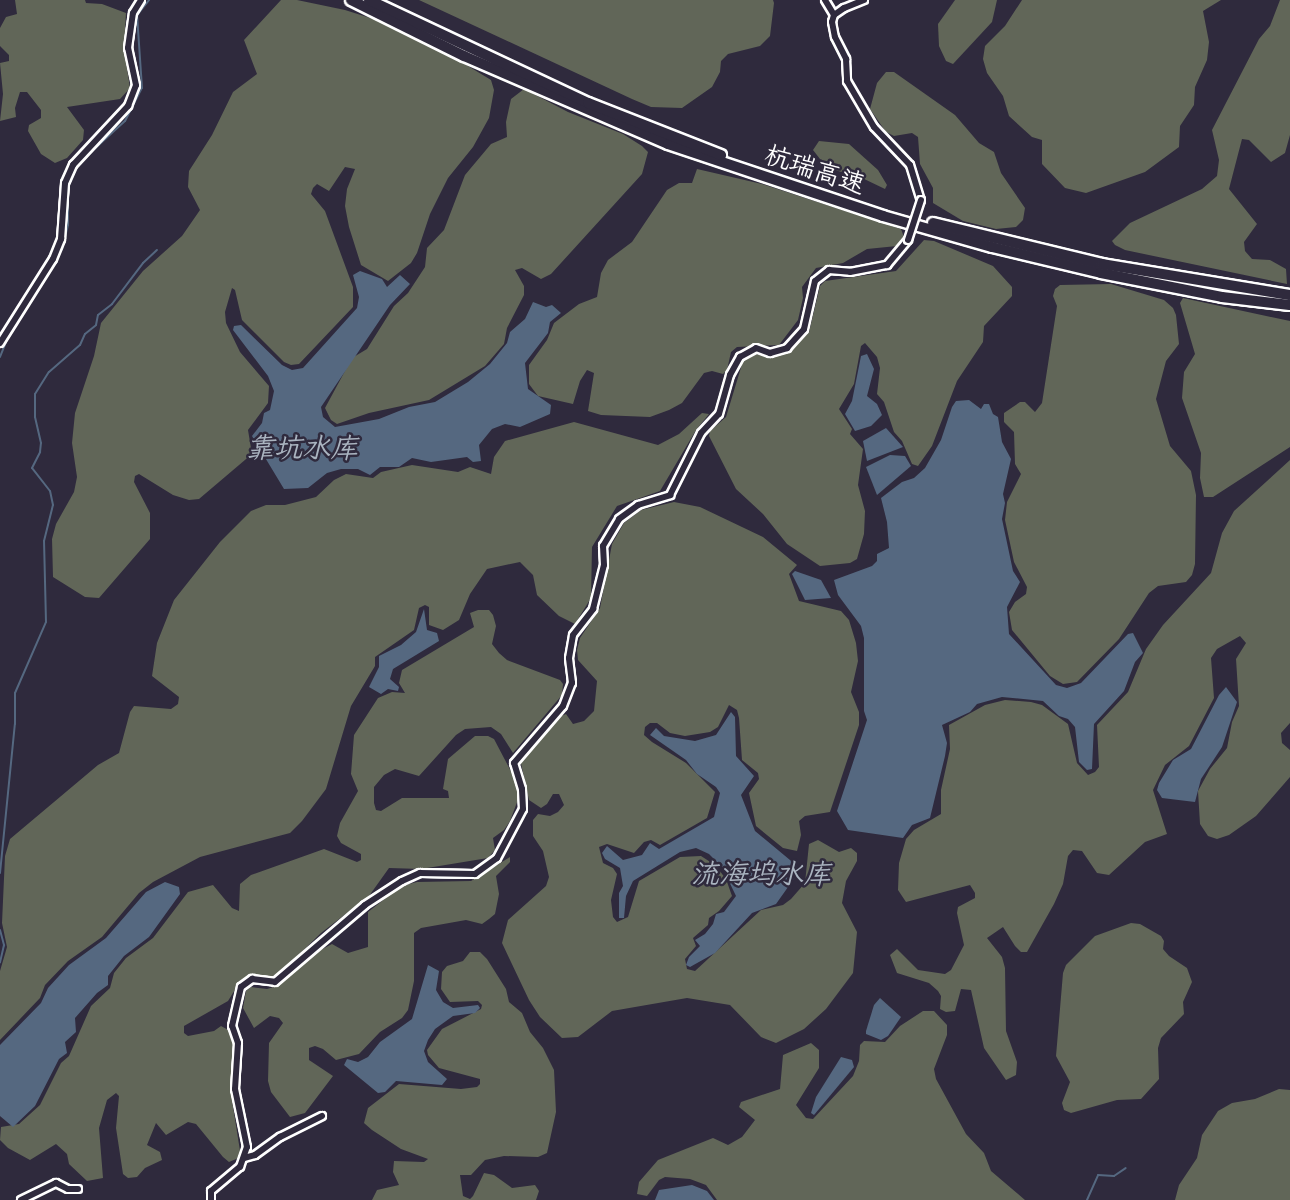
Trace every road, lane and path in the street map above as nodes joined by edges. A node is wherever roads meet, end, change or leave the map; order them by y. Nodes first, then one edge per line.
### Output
1 (141, 0) edge
2 (351, 0) edge
3 (369, 0) edge
4 (825, 0) edge
5 (864, 0) edge
6 (834, 15) junction
7 (1290, 295) edge
8 (1290, 305) edge
9 (0, 343) edge
10 (323, 1116) dead end
11 (244, 1158) junction
12 (78, 1189) dead end
13 (21, 1200) edge
14 (211, 1200) edge

1 - 9 street
2 - 8 highway, 杭瑞高速
3 - 7 highway, 杭瑞高速
4 - 6 street
5 - 6 street
6 - 11 street, bridge
10 - 11 street
11 - 14 street
12 - 13 street

